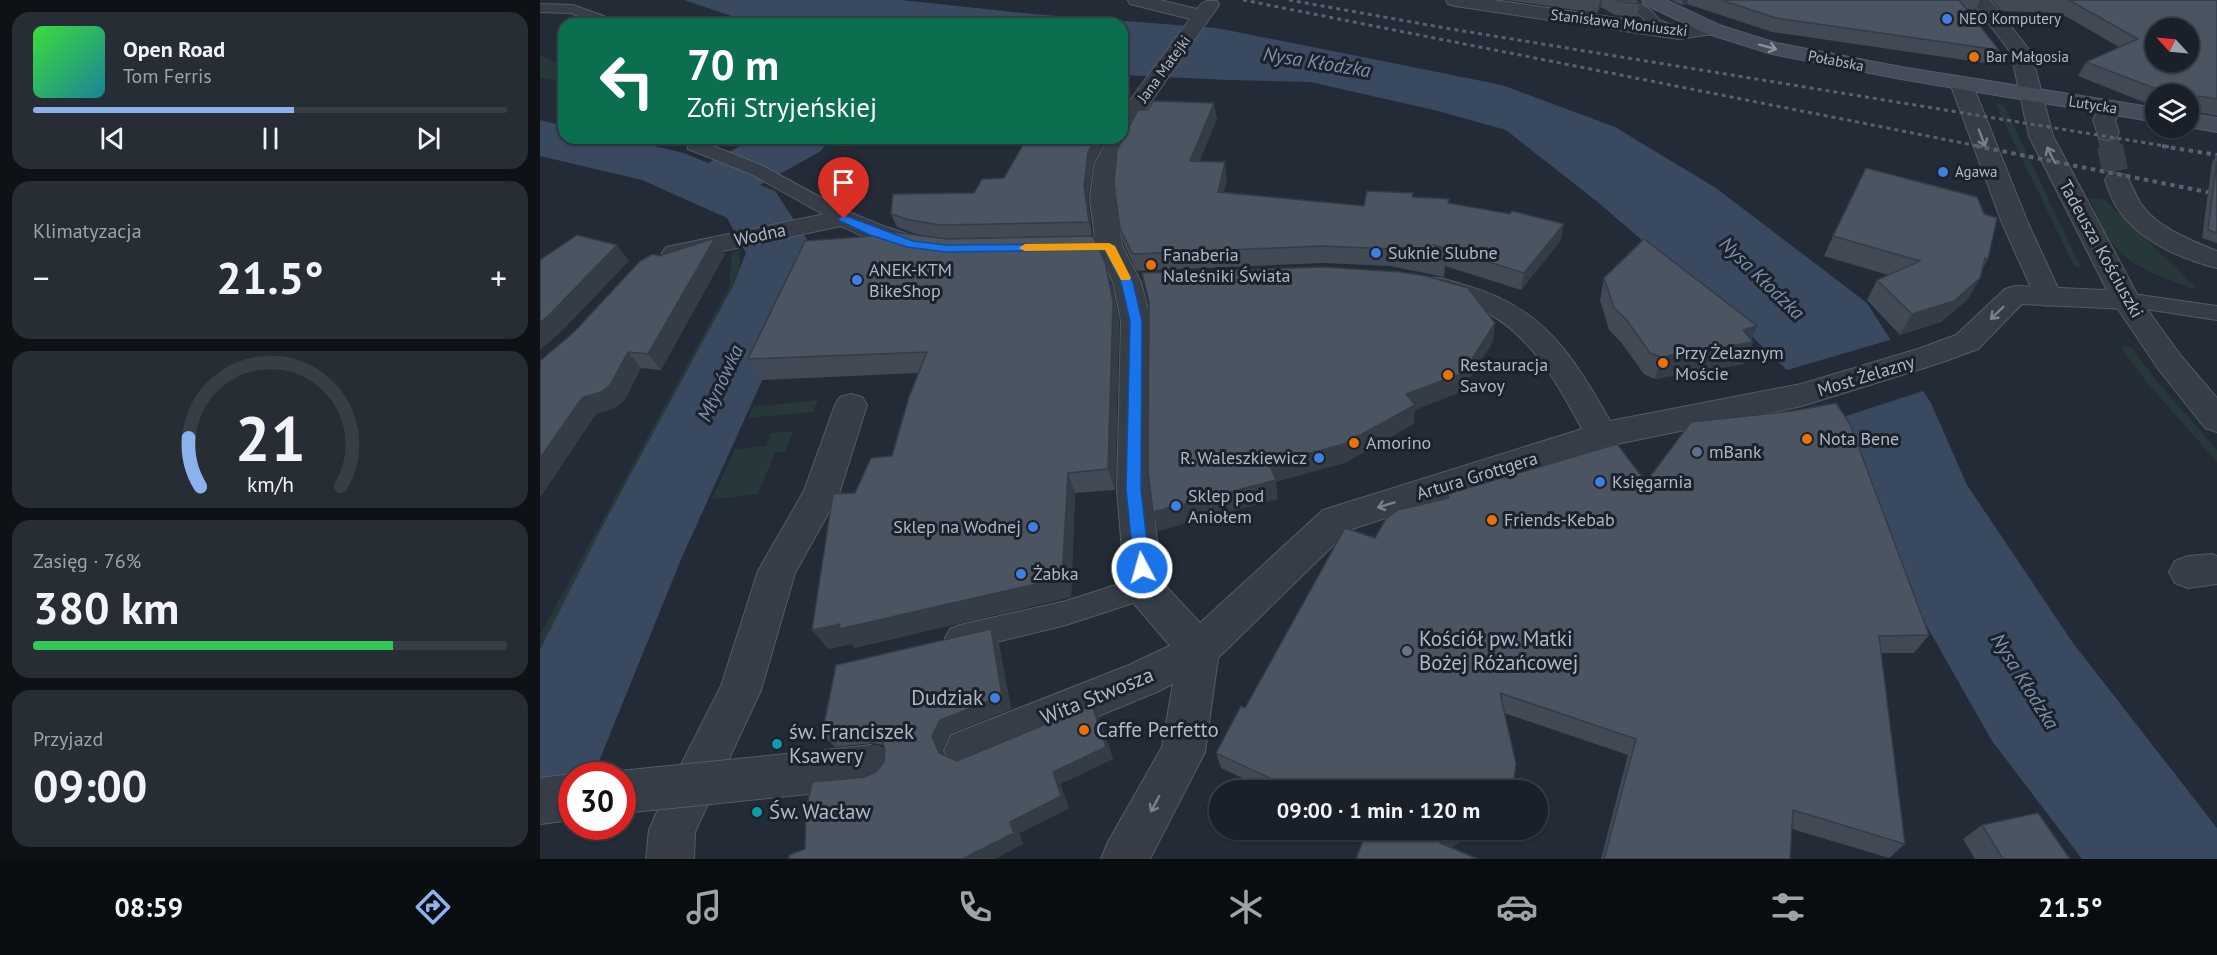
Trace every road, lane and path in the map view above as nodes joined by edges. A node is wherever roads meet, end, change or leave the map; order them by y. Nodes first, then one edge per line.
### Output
1 (1137, 0) edge
2 (1455, 0) edge
3 (1623, 0) edge
4 (1651, 0) edge
5 (1980, 0) edge
6 (1596, 1) edge
7 (540, 8) edge
8 (596, 18) edge
9 (1588, 21) junction
10 (1654, 23) junction
11 (1712, 29) junction
12 (1679, 33) junction
13 (1961, 83) junction
14 (2030, 94) junction
15 (2111, 108) junction
16 (2145, 113) edge
17 (2199, 122) edge
18 (1128, 123) edge
19 (2217, 125) edge
20 (2107, 133) tunnel mouth
21 (694, 144) edge
22 (1117, 144) edge
23 (2118, 180) tunnel mouth
24 (844, 219) junction
25 (1109, 246) junction
26 (1028, 248) edge
27 (958, 249) edge
28 (2217, 260) edge
29 (653, 262) edge
30 (1412, 281) edge
31 (2048, 297) junction
32 (2126, 300) junction
33 (2217, 313) edge
34 (1802, 395) joint
35 (851, 405) dead end
36 (2217, 420) edge
37 (1601, 435) junction
38 (1144, 588) junction
39 (930, 645) edge
40 (1199, 650) junction
41 (981, 744) dead end
42 (874, 766) dead end
43 (636, 791) edge
44 (558, 799) edge
45 (540, 801) edge
46 (670, 859) edge
47 (1125, 859) edge

1 - 18 street, Jana Matejki
2 - 9 street, Stanisława Moniuszki
3 - 10 lane
4 - 11 main road, Połabska
5 - 14 street, Tadeusza Kościuszki
6 - 9 street
6 - 10 lane
7 - 8 lane
9 - 12 street, Stanisława Moniuszki
10 - 12 lane
11 - 12 street, Stanisława Moniuszki
11 -> 13 main road, Połabska
13 - 14 main road, Połabska
13 -> 31 street
14 - 15 main road, Lutycka
32 -> 14 street, Tadeusza Kościuszki
15 - 16 main road, Lutycka
15 - 20 street
17 - 19 main road
21 - 24 lane
22 - 25 street, Jana Matejki
23 - 28 street
24 - 27 street
24 - 29 street, Wodna
25 - 26 street
25 - 38 street, Jana Matejki
30 - 37 street
31 - 32 street, Most Żelazny
31 -> 34 street, Most Żelazny
32 - 33 lane
32 - 36 street, Tadeusza Kościuszki
34 - 37 street, Artura Grottgera
35 - 46 street
37 -> 40 street, Artura Grottgera
38 - 39 lane
38 - 40 street
40 - 41 street, Wita Stwosza
40 -> 47 street
42 - 43 street, bridge
44 - 45 street

